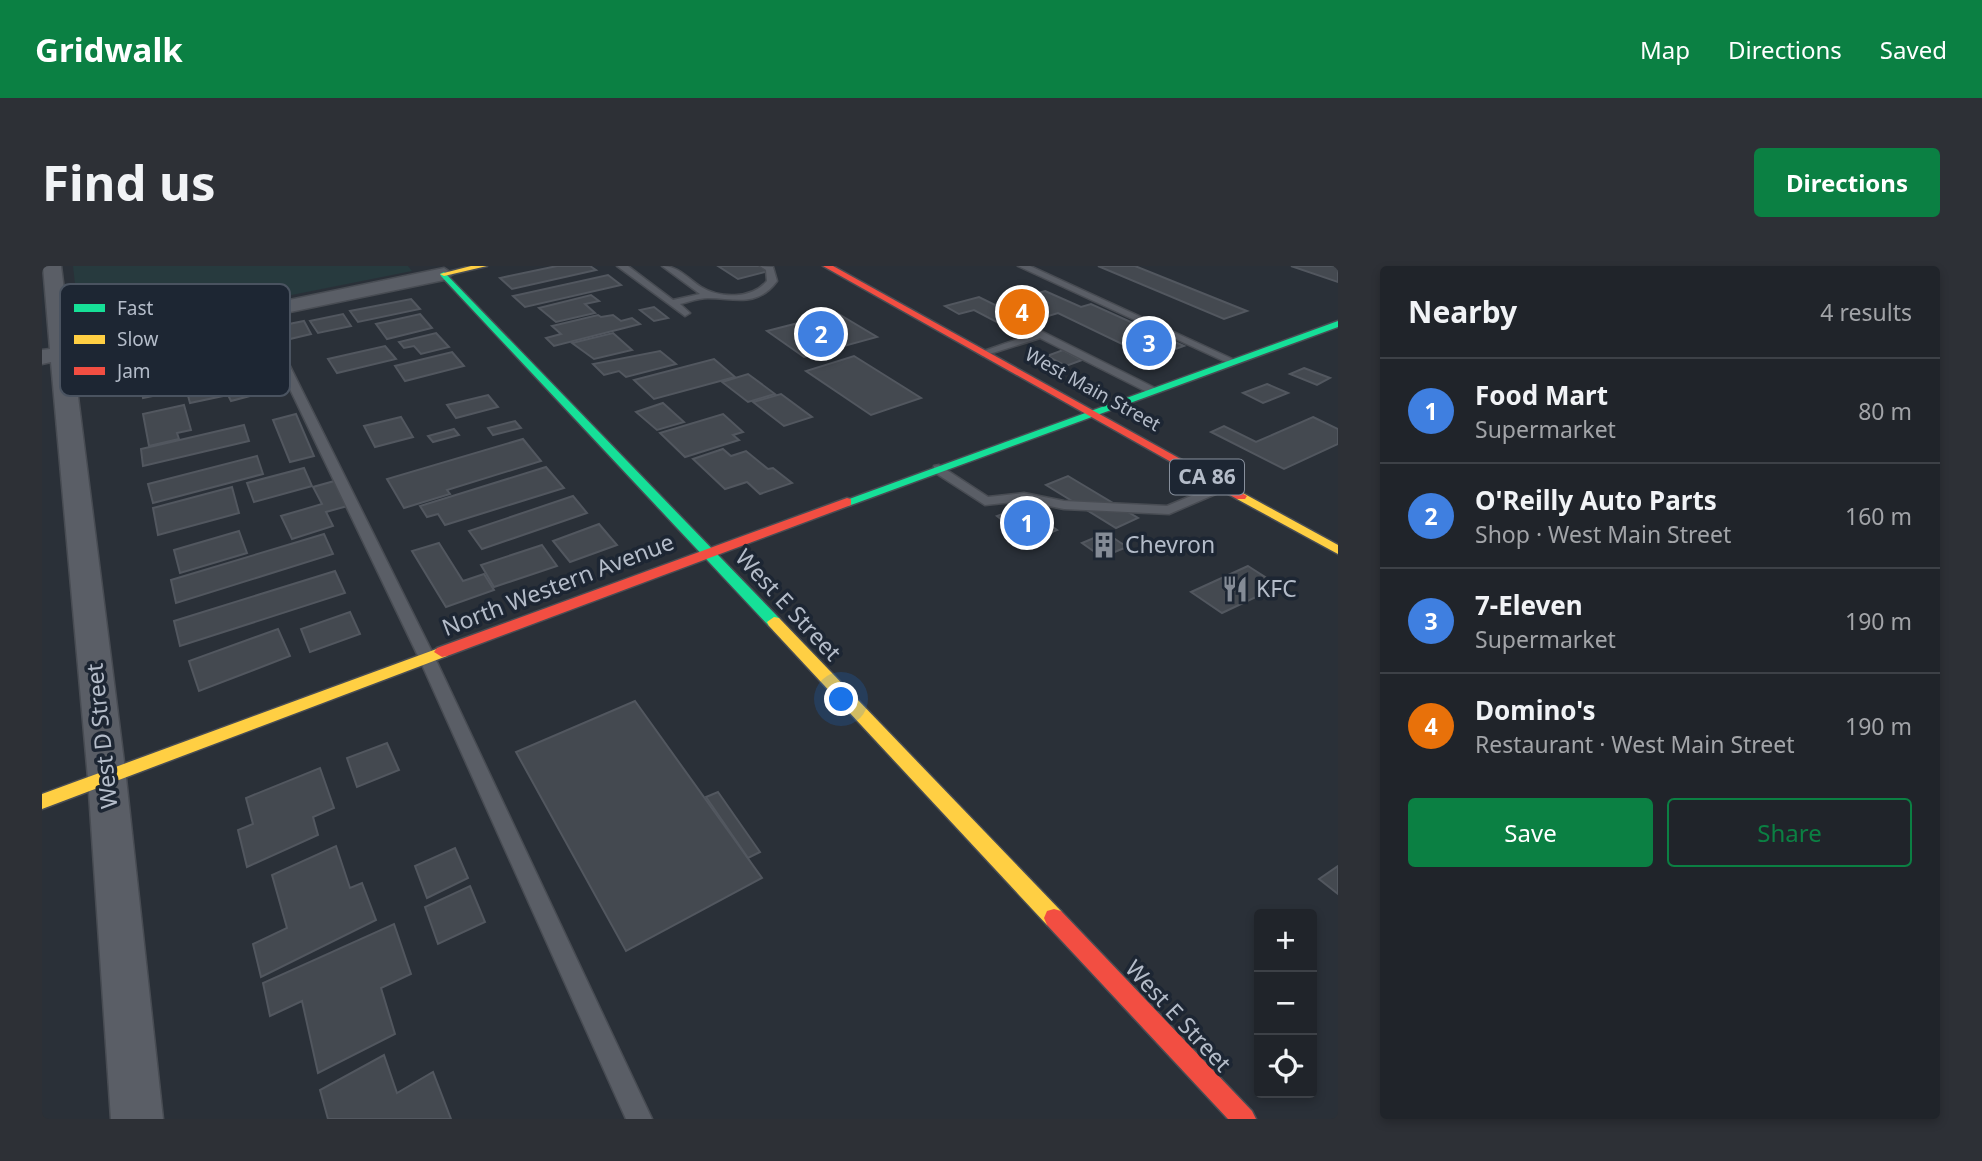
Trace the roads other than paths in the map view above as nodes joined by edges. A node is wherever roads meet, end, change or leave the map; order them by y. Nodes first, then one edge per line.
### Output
1 (52, 266) edge
2 (483, 266) edge
3 (622, 266) edge
4 (667, 266) edge
5 (765, 266) edge
6 (827, 266) edge
7 (1023, 266) edge
8 (440, 270) edge
9 (709, 295) junction
10 (672, 303) junction
11 (290, 305) edge
12 (685, 313) dead end
13 (1338, 324) edge
14 (983, 353) junction
15 (52, 355) edge
16 (1234, 362) junction
17 (290, 378) edge
18 (1153, 391) junction
19 (1092, 413) junction
20 (939, 469) junction
21 (1225, 487) junction
22 (1338, 550) edge
23 (708, 553) junction
24 (427, 658) junction
25 (107, 778) junction
26 (42, 802) edge
27 (136, 1119) edge
28 (639, 1119) edge
29 (1244, 1119) edge

1 - 15 street, West D Street
2 - 8 main road
3 - 10 lane
4 - 9 lane
5 - 9 lane
6 - 14 main road, West Main Street / CA 86
7 - 16 lane
8 - 11 street
8 - 23 main road, West E Street
9 - 10 lane
10 - 12 lane
13 - 16 main road, North Western Avenue
14 - 18 lane
14 - 19 main road, West Main Street / CA 86
15 - 25 street, West D Street
16 - 18 main road, North Western Avenue
17 - 24 lane
18 - 19 main road, North Western Avenue
19 - 20 main road, North Western Avenue
19 - 21 main road, West Main Street / CA 86
20 - 21 lane
20 - 23 main road, North Western Avenue
21 - 22 main road, West Main Street / CA 86
23 - 24 main road, North Western Avenue
23 - 29 main road, West E Street
24 - 25 main road, North Western Avenue
24 - 28 lane
25 - 26 main road, North Western Avenue
25 - 27 street, West D Street

